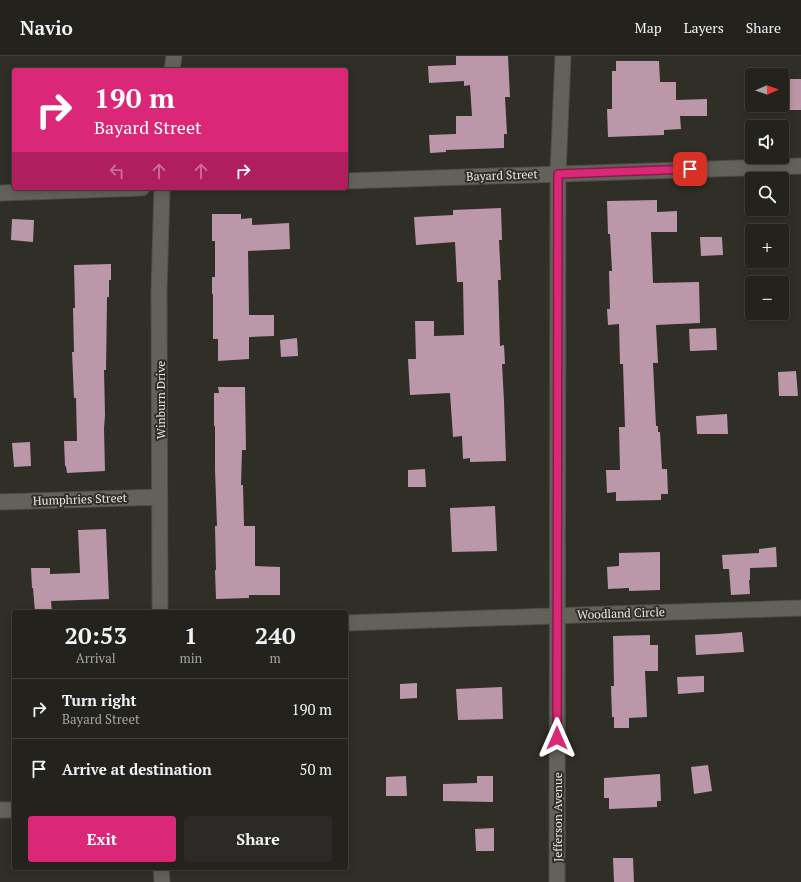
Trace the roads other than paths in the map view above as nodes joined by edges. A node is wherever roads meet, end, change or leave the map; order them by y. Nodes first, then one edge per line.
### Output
1 (174, 56) edge
2 (563, 56) edge
3 (172, 68) edge
4 (801, 166) edge
5 (558, 174) junction
6 (348, 181) edge
7 (85, 190) edge
8 (162, 190) edge
9 (0, 193) edge
10 (160, 497) junction
11 (0, 502) edge
12 (801, 608) edge
13 (160, 610) edge
14 (557, 615) junction
15 (348, 623) edge
16 (0, 810) edge
17 (12, 810) edge
18 (162, 870) edge
19 (162, 882) edge
20 (556, 882) edge

1 - 3 street
2 - 5 street, Jefferson Avenue
4 - 5 street, Bayard Street
5 - 6 street, Bayard Street
5 - 14 street, Jefferson Avenue
7 - 9 street
8 - 10 street, Winburn Drive
10 - 11 street, Humphries Street
10 - 13 street, Winburn Drive
12 - 14 street, Woodland Circle
14 - 15 street, Woodland Circle
14 - 20 street, Jefferson Avenue
16 - 17 street
18 - 19 street

